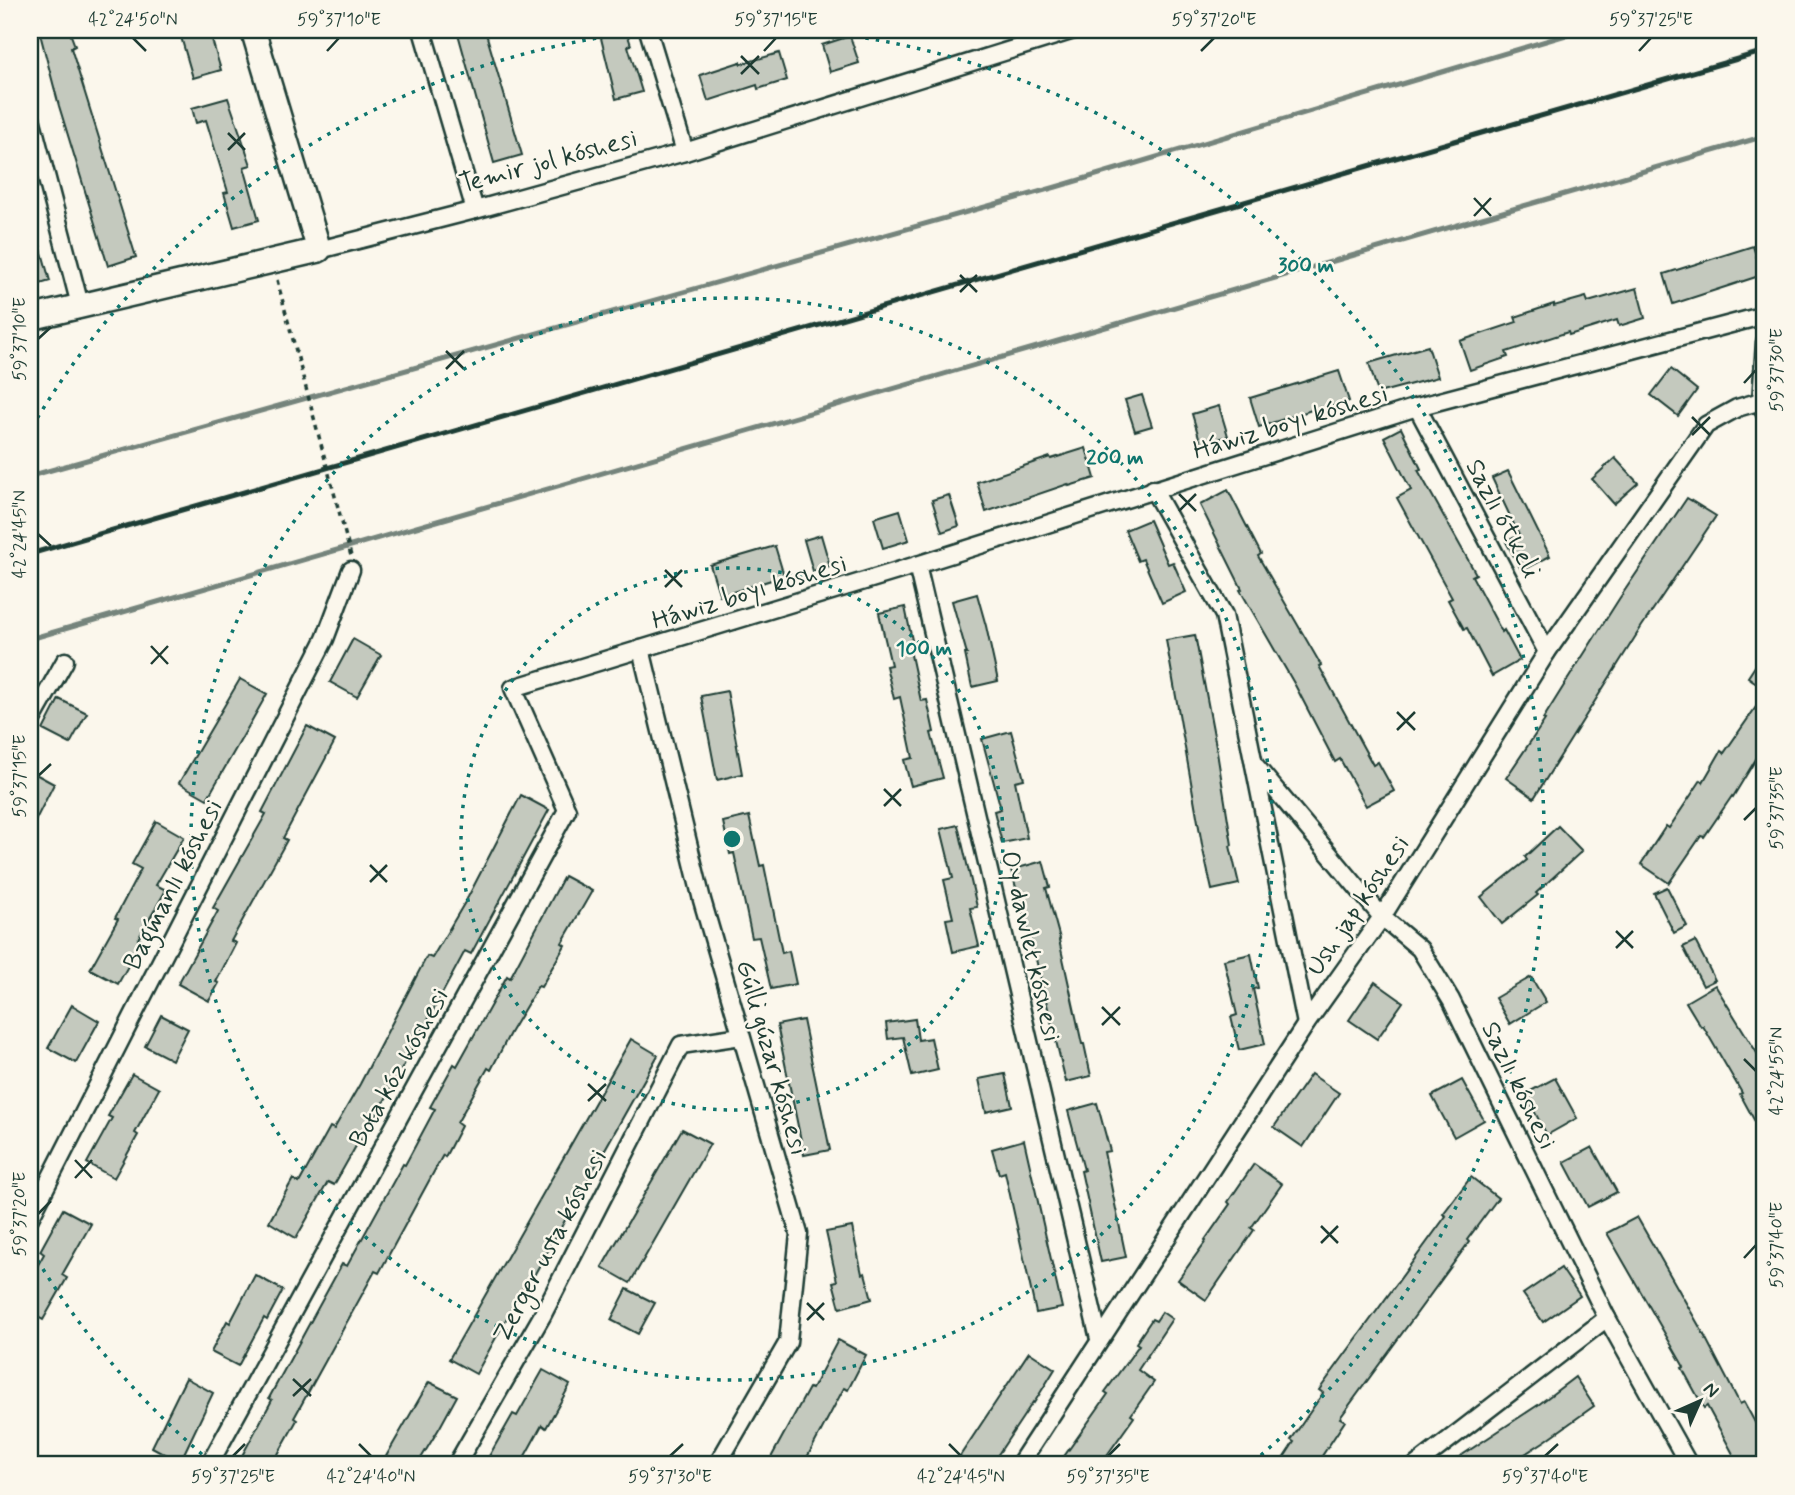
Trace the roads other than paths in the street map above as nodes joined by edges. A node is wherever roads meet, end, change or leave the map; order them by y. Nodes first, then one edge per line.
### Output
1 (253, 30) edge
2 (422, 30) edge
3 (648, 30) edge
4 (1074, 30) edge
5 (30, 114) edge
6 (685, 152) junction
7 (475, 210) junction
8 (318, 250) junction
9 (80, 305) junction
10 (1765, 315) edge
11 (30, 318) edge
12 (1765, 342) edge
13 (1417, 407) junction
14 (1763, 407) edge
15 (1153, 489) junction
16 (917, 565) junction
17 (351, 570) road end
18 (641, 649) junction
19 (1547, 652) junction
20 (65, 661) dead end
21 (513, 688) joint
22 (30, 723) edge
23 (1254, 764) junction
24 (1382, 917) junction
25 (1306, 1024) junction
26 (741, 1036) junction
27 (30, 1218) edge
28 (1607, 1318) junction
29 (1099, 1339) junction
30 (209, 1465) edge
31 (456, 1465) edge
32 (718, 1465) edge
33 (1019, 1465) edge
34 (1416, 1465) edge
35 (1689, 1465) edge

1 - 8 street
2 - 7 street
3 - 6 street
4 - 6 street, Temir jol kóshesi
5 - 9 street
6 - 7 street, Temir jol kóshesi
7 - 8 street, Temir jol kóshesi
8 - 9 street, Temir jol kóshesi
9 - 11 street, Temir jol kóshesi
10 - 13 street, Háwiz boyı kóshesi
12 - 14 street
13 - 15 street, Háwiz boyı kóshesi
13 - 19 street, Sazlı ótkeli
14 - 19 street, Ush jap kóshesi
15 - 16 street, Háwiz boyı kóshesi
15 - 23 street, Sazlı kóshesi
16 - 18 street, Háwiz boyı kóshesi
16 - 29 street, Oy dawlet kóshesi
17 - 27 street, Baǵmanlı kóshesi
18 - 21 street, Háwiz boyı kóshesi
18 - 26 street, Gúlli gúzar kóshesi
19 - 24 street, Ush jap kóshesi
20 - 22 street
21 - 30 street, Bota kóz kóshesi
23 - 24 street, Sazlı kóshesi
23 - 25 street, Sazlı kóshesi
24 - 25 street, Ush jap kóshesi
24 - 28 street, Sazlı kóshesi
25 - 29 street, Ush jap kóshesi
26 - 31 street, Zerger usta kóshesi
26 - 32 street, Gúlli gúzar kóshesi
28 - 34 street
28 - 35 street, Sazlı kóshesi
29 - 33 street, Ush jap kóshesi

